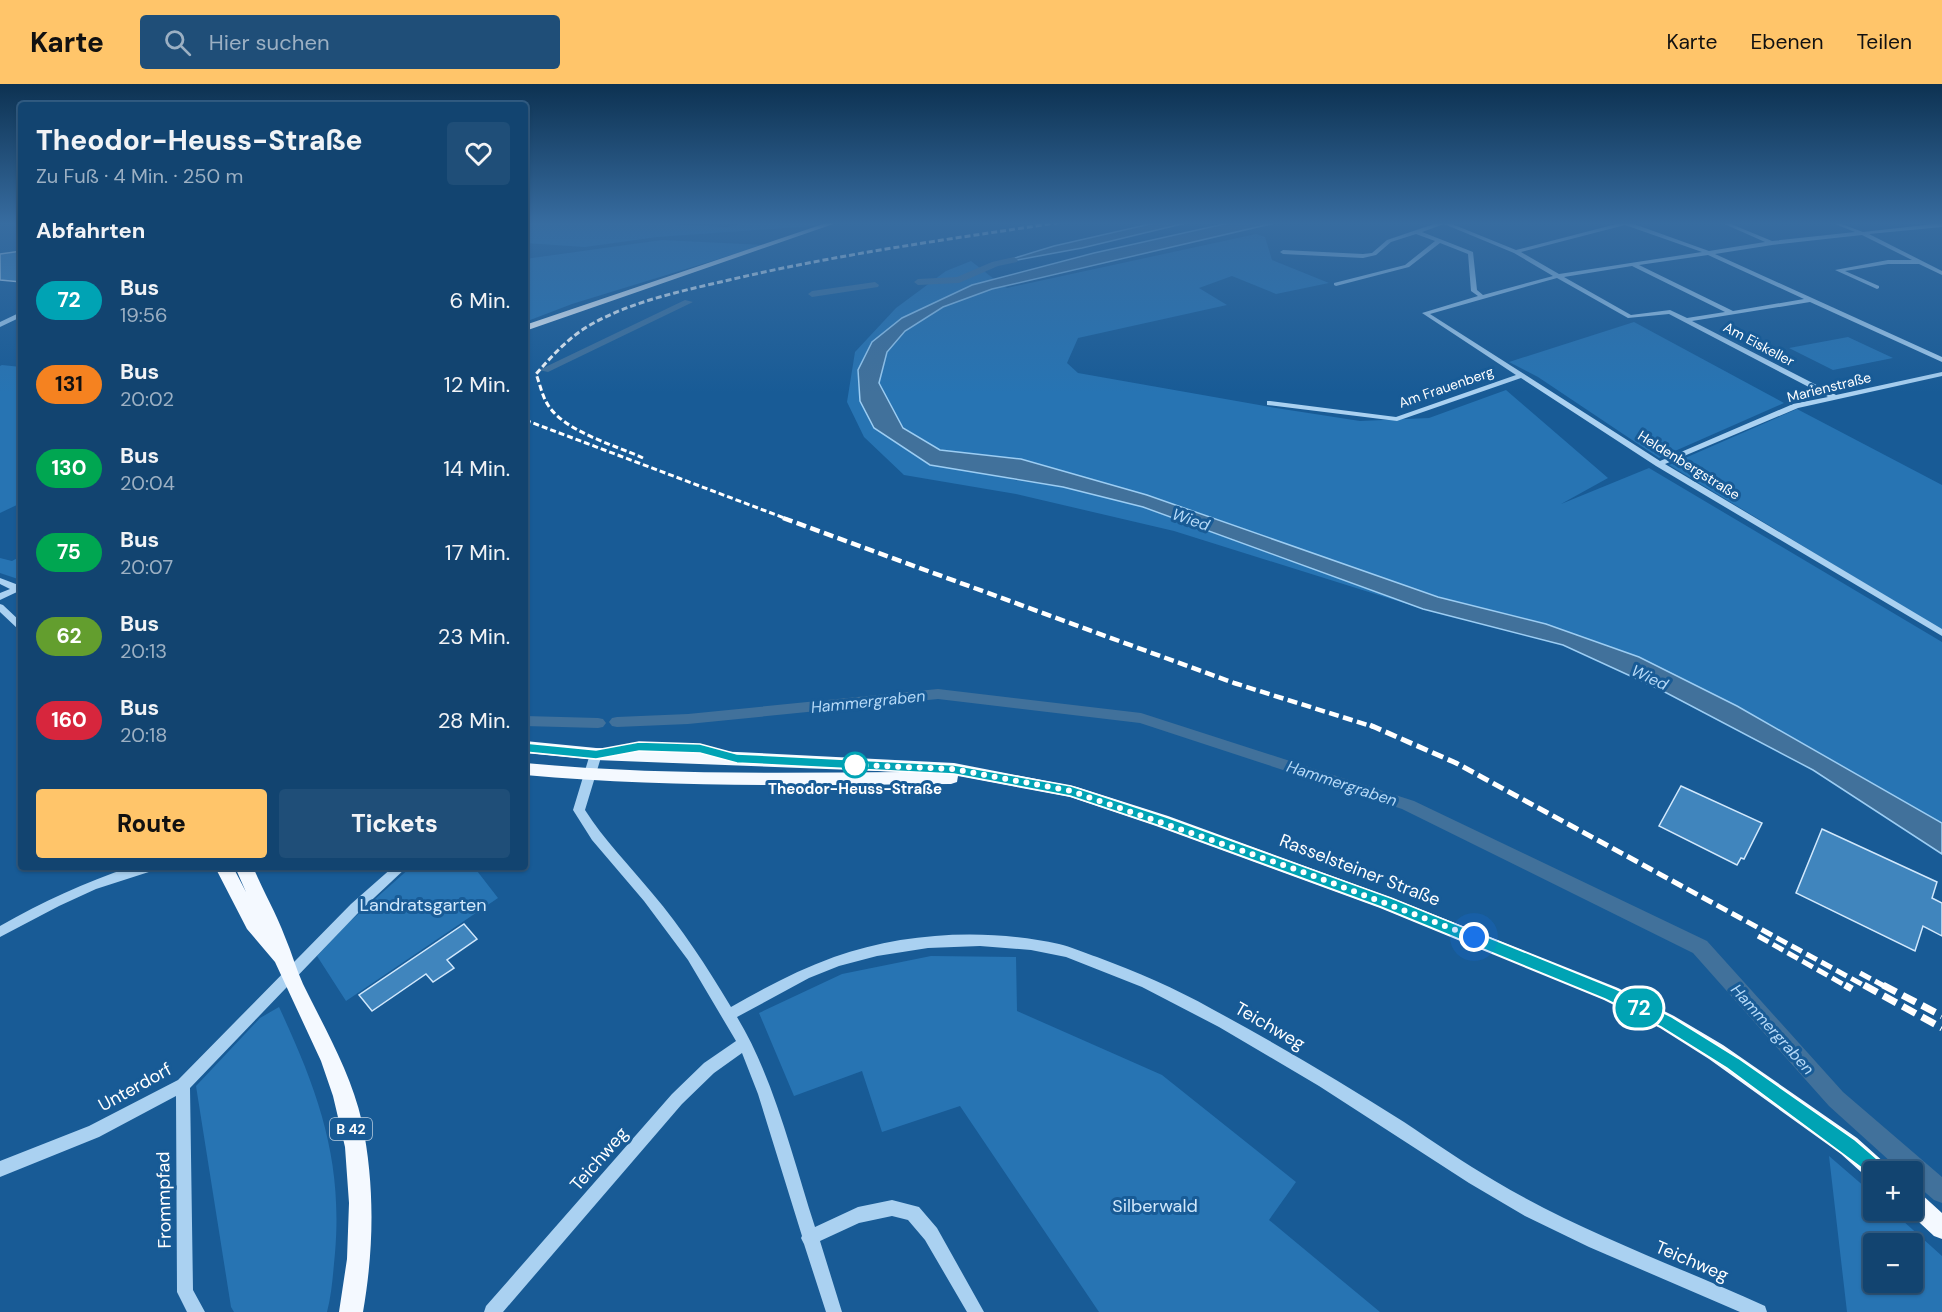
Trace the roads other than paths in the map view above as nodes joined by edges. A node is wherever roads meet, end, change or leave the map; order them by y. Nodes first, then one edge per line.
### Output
1 (666, 279) edge
2 (1355, 279) edge
3 (1473, 279) edge
4 (1545, 279) edge
5 (1564, 279) edge
6 (1664, 279) edge
7 (1765, 279) edge
8 (1860, 279) edge
9 (1336, 284) dead end
10 (1877, 287) dead end
11 (1481, 296) junction
12 (1809, 300) junction
13 (18, 309) edge
14 (1731, 312) junction
15 (18, 316) edge
16 (0, 318) edge
17 (1687, 320) junction
18 (0, 326) edge
19 (528, 327) edge
20 (1942, 360) edge
21 (1942, 374) edge
22 (1523, 375) junction
23 (1836, 398) junction
24 (1270, 403) dead end
25 (1659, 464) junction
26 (0, 581) edge
27 (18, 588) edge
28 (18, 590) edge
29 (0, 597) edge
30 (0, 606) edge
31 (18, 624) edge
32 (1942, 633) edge
33 (528, 747) edge
34 (596, 754) junction
35 (528, 769) edge
36 (589, 775) junction
37 (987, 777) junction
38 (138, 870) edge
39 (226, 870) edge
40 (245, 870) edge
41 (398, 870) edge
42 (0, 932) edge
43 (287, 967) junction
44 (729, 1015) junction
45 (745, 1043) junction
46 (183, 1085) junction
47 (1865, 1161) edge
48 (0, 1169) edge
49 (1923, 1211) edge
50 (1942, 1228) edge
51 (809, 1238) junction
52 (197, 1312) edge
53 (351, 1312) edge
54 (492, 1312) edge
55 (834, 1312) edge
56 (976, 1312) edge
57 (1759, 1312) edge

1 - 19 main road
2 - 9 street
3 - 11 street
4 - 11 street
5 - 17 street, Am Eiskeller
6 - 14 street
7 - 12 street
8 - 10 street
11 - 22 street, Heldenbergstraße
12 - 14 street
12 - 20 street
13 - 16 street
14 - 17 street
15 - 18 street
17 - 23 street, Am Eiskeller
21 - 23 street, Marienstraße
22 - 24 street, Am Frauenberg
22 - 25 street, Heldenbergstraße
23 - 25 street, Marienstraße
25 - 32 street, Heldenbergstraße
26 - 27 street
28 - 29 street
30 - 31 street
33 - 34 main road, Rasselsteiner Straße
34 - 36 street
34 - 37 main road, Rasselsteiner Straße
35 - 36 main road, Rasselsteiner Straße
36 - 37 main road, Rasselsteiner Straße
36 - 44 street
37 - 47 main road, Rasselsteiner Straße
38 - 42 street
39 - 43 main road, B 42
40 - 43 main road, B 42
41 - 43 street
43 - 46 street, Unterdorf
43 - 53 main road, B 42
44 - 45 street
44 - 57 street, Teichweg
45 - 51 street
45 - 54 street, Teichweg
46 - 48 street, Unterdorf
46 - 52 street, Frommpfad
49 - 50 main road
51 - 55 street
51 - 56 street

